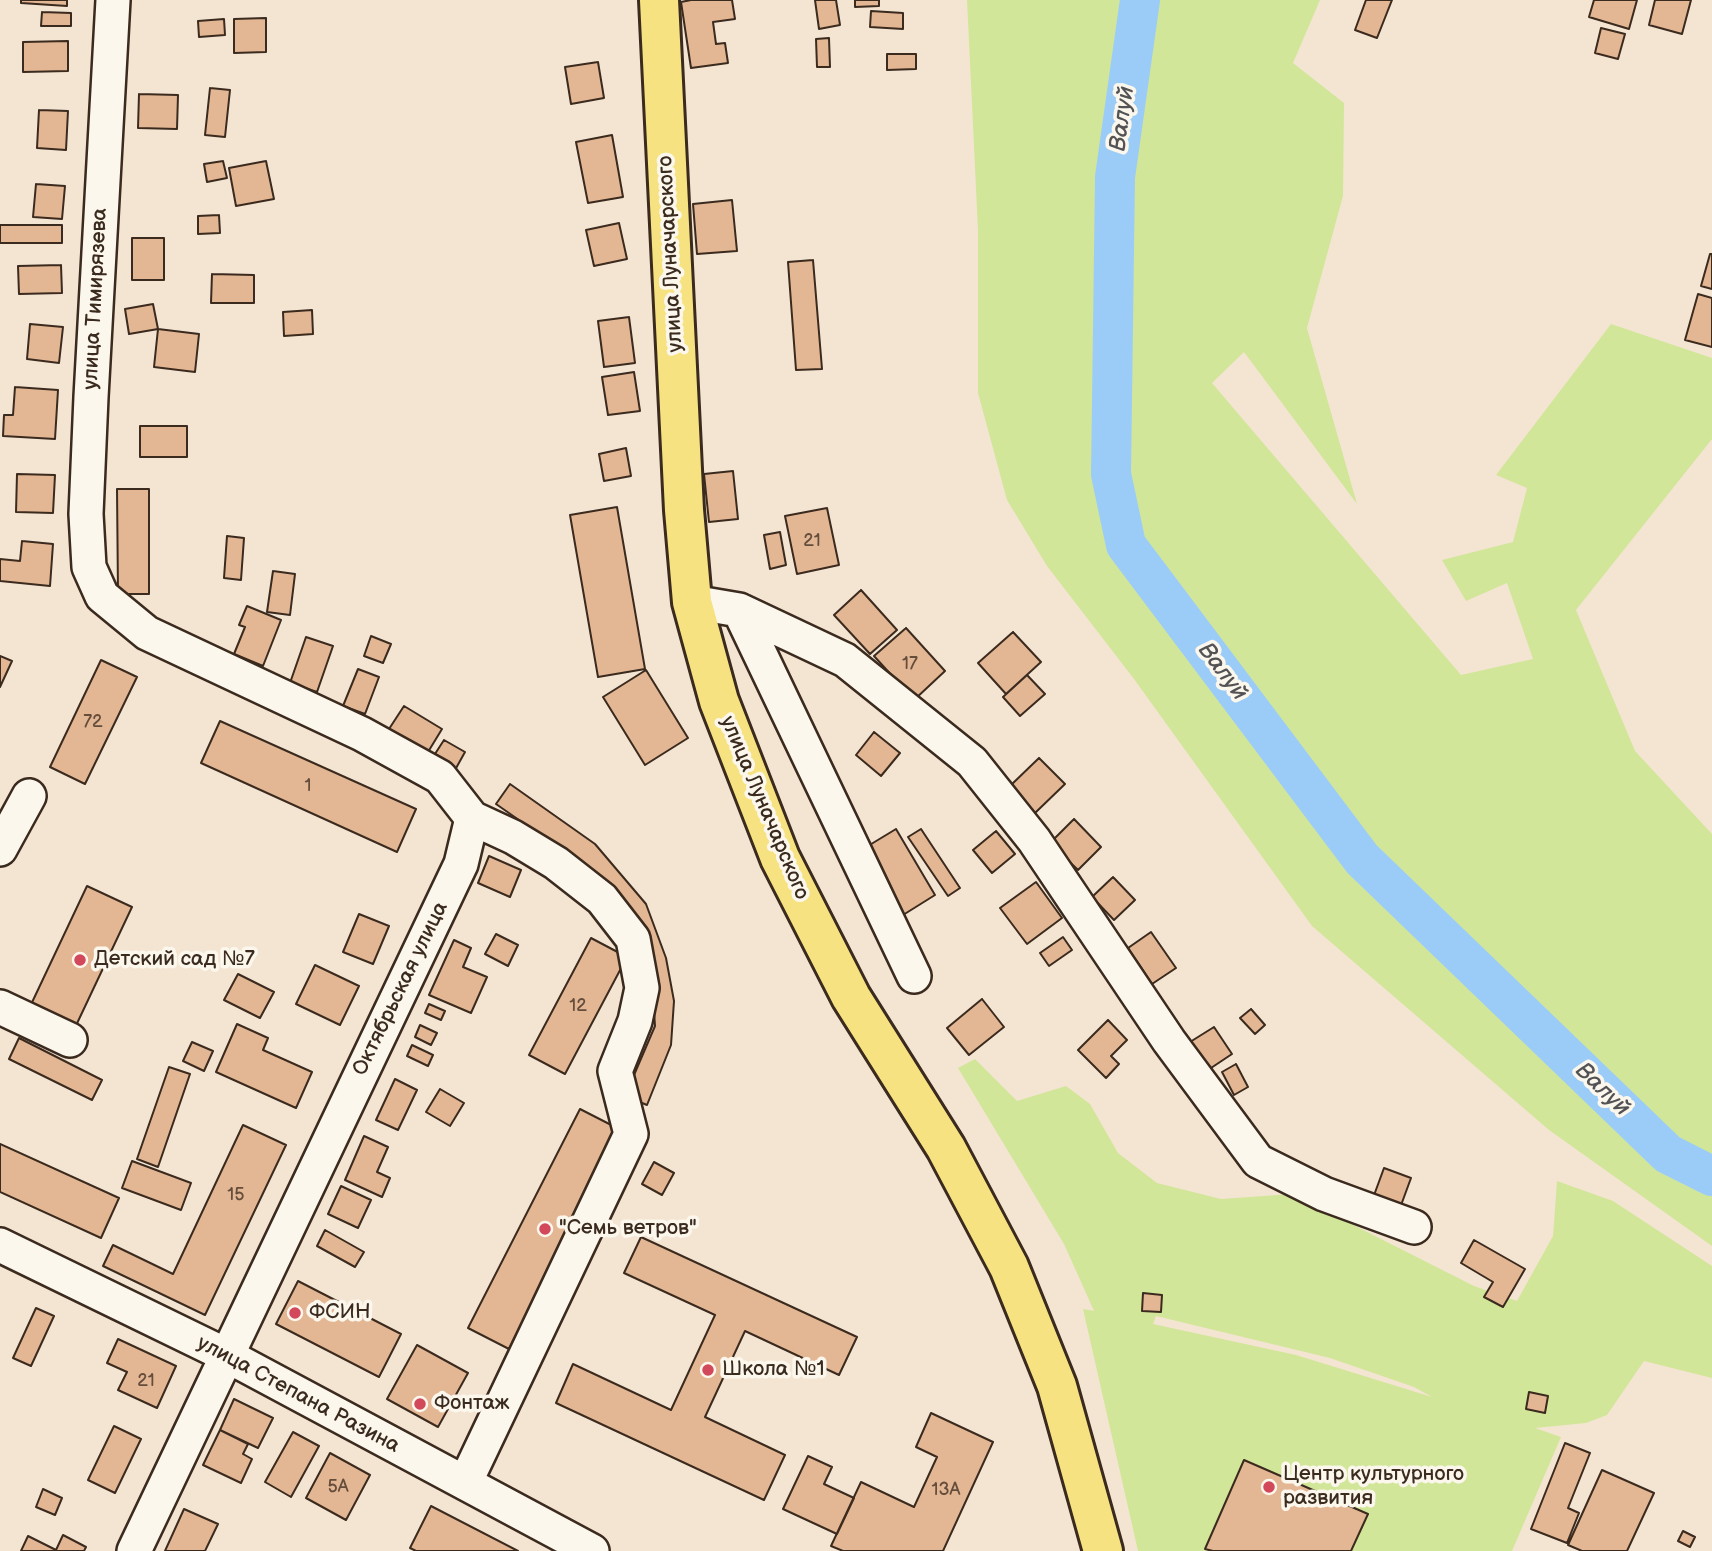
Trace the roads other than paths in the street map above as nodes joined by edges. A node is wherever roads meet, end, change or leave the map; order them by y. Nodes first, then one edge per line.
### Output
1 (113, 0) edge
2 (659, 0) edge
3 (692, 602) junction
4 (739, 610) junction
5 (29, 796) dead end
6 (472, 818) junction
7 (0, 849) edge
8 (914, 976) dead end
9 (0, 1007) edge
10 (69, 1040) dead end
11 (1414, 1227) dead end
12 (0, 1245) edge
13 (226, 1356) junction
14 (465, 1483) junction
15 (134, 1551) edge
16 (592, 1551) edge
17 (1103, 1551) edge

1 - 6 street, улица Тимирязева
2 - 3 main road, улица Луначарского
3 - 4 street
3 - 17 main road, улица Луначарского
4 - 8 street
4 - 11 street
5 - 7 street
6 - 13 street, Октябрьская улица
6 - 14 street
9 - 10 street
12 - 13 street, улица Степана Разина
13 - 14 street, улица Степана Разина
13 - 15 street, Октябрьская улица
14 - 16 street, улица Степана Разина

